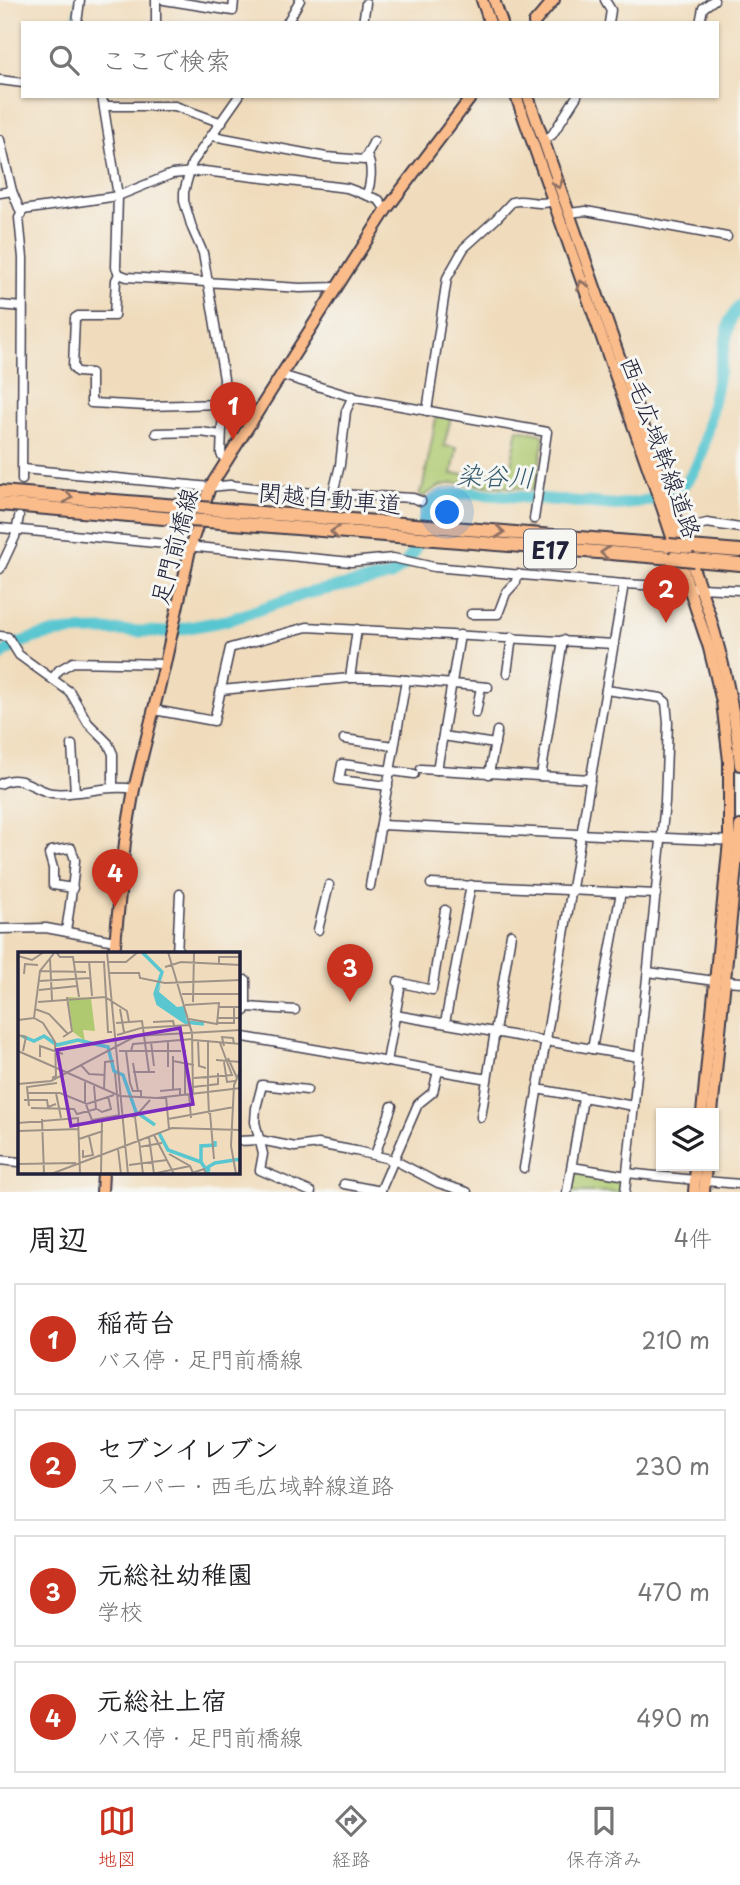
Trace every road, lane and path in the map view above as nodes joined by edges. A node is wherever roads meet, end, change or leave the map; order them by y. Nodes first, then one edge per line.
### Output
1 (80, 0) edge
2 (156, 0) edge
3 (164, 0) edge
4 (234, 0) edge
5 (300, 0) edge
6 (482, 0) edge
7 (494, 0) edge
8 (554, 0) edge
9 (605, 0) edge
10 (713, 0) edge
11 (366, 3) dead end
12 (76, 21) edge
13 (156, 21) edge
14 (288, 21) edge
15 (363, 21) edge
16 (489, 21) edge
17 (501, 21) edge
18 (536, 21) edge
19 (609, 21) edge
20 (700, 21) edge
21 (0, 80) edge
22 (21, 83) edge
23 (238, 98) edge
24 (470, 98) edge
25 (517, 98) edge
26 (529, 98) edge
27 (576, 98) edge
28 (103, 101) edge
29 (222, 123) junction
30 (213, 136) junction
31 (0, 140) edge
32 (543, 140) junction
33 (374, 141) dead end
34 (368, 156) junction
35 (190, 171) junction
36 (12, 191) junction
37 (0, 193) edge
38 (367, 194) junction
39 (118, 197) junction
40 (552, 201) junction
41 (386, 210) junction
42 (21, 213) junction
43 (569, 213) junction
44 (727, 237) dead end
45 (119, 274) junction
46 (208, 281) junction
47 (337, 286) junction
48 (0, 305) edge
49 (22, 307) junction
50 (281, 376) junction
51 (353, 396) junction
52 (222, 404) junction
53 (426, 411) junction
54 (156, 433) dead end
55 (221, 435) junction
56 (226, 461) junction
57 (23, 469) junction
58 (22, 480) dead end
59 (659, 486) junction
60 (210, 487) junction
61 (0, 492) edge
62 (333, 493) junction
63 (421, 501) dead end
64 (0, 505) edge
65 (666, 506) junction
66 (189, 513) junction
67 (210, 515) junction
68 (19, 517) dead end
69 (534, 519) tunnel mouth
70 (0, 528) edge
71 (740, 528) edge
72 (17, 529) junction
73 (678, 530) junction
74 (191, 545) junction
75 (740, 551) edge
76 (692, 554) junction
77 (530, 564) tunnel mouth
78 (740, 564) edge
79 (0, 569) edge
80 (518, 574) junction
81 (529, 575) junction
82 (624, 584) junction
83 (695, 589) junction
84 (740, 590) edge
85 (471, 614) dead end
86 (356, 629) junction
87 (460, 635) junction
88 (0, 636) edge
89 (512, 637) junction
90 (563, 640) junction
91 (614, 644) junction
92 (165, 664) junction
93 (507, 673) dead end
94 (350, 678) junction
95 (52, 679) junction
96 (406, 680) junction
97 (452, 685) junction
98 (221, 690) junction
99 (606, 690) junction
100 (154, 710) junction
101 (476, 713) dead end
102 (497, 731) dead end
103 (443, 736) junction
104 (344, 739) dead end
105 (495, 744) junction
106 (72, 746) dead end
107 (394, 746) junction
108 (740, 765) edge
109 (390, 770) junction
110 (437, 770) junction
111 (489, 774) junction
112 (541, 776) junction
113 (591, 779) junction
114 (0, 784) edge
115 (388, 786) junction
116 (113, 787) junction
117 (134, 789) junction
118 (75, 793) junction
119 (381, 825) junction
120 (740, 826) edge
121 (582, 835) junction
122 (662, 839) junction
123 (736, 842) edge
124 (431, 884) dead end
125 (471, 885) junction
126 (329, 886) dead end
127 (370, 886) dead end
128 (73, 888) junction
129 (572, 890) junction
130 (621, 892) junction
131 (180, 894) dead end
132 (656, 894) junction
133 (444, 910) dead end
134 (0, 929) edge
135 (318, 930) dead end
136 (66, 931) junction
137 (511, 934) dead end
138 (115, 941) junction
139 (114, 952) edge
140 (177, 952) edge
141 (648, 972) junction
142 (246, 981) dead end
143 (720, 981) junction
144 (740, 982) edge
145 (246, 1007) junction
146 (295, 1010) dead end
147 (240, 1013) edge
148 (395, 1015) junction
149 (445, 1023) junction
150 (495, 1032) junction
151 (240, 1036) edge
152 (545, 1040) junction
153 (592, 1049) junction
154 (639, 1057) junction
155 (387, 1062) junction
156 (438, 1071) junction
157 (487, 1079) junction
158 (537, 1089) junction
159 (307, 1090) dead end
160 (583, 1098) junction
161 (392, 1106) dead end
162 (634, 1106) junction
163 (703, 1108) edge
164 (712, 1108) edge
165 (481, 1117) dead end
166 (240, 1140) edge
167 (260, 1140) junction
168 (375, 1155) junction
169 (0, 1160) edge
170 (394, 1160) junction
171 (18, 1162) edge
172 (572, 1167) junction
173 (524, 1168) dead end
174 (103, 1174) edge
175 (627, 1175) junction
176 (344, 1184) dead end
177 (740, 1184) edge
178 (699, 1186) edge
179 (463, 1191) edge
180 (102, 1192) edge
181 (311, 1192) edge
182 (381, 1192) edge
183 (567, 1192) edge
184 (625, 1192) edge

1 - 12 street
2 - 13 street
3 - 4 street
5 - 14 street
6 - 16 main road
7 - 17 main road
8 - 18 main road
9 - 19 street
10 - 20 street
11 - 15 street
21 - 22 street
23 - 29 street
24 - 41 main road, 足門前橋線
25 - 40 main road, 西毛広域幹線道路
26 - 32 main road, 西毛広域幹線道路
27 - 32 street
28 - 29 street
28 - 39 street
29 - 30 street
30 - 34 street
30 - 35 street
31 - 36 street
32 -> 43 main road, 西毛広域幹線道路
33 - 34 street
34 - 38 street
35 - 38 street
35 - 39 street
35 - 46 street
36 - 37 street
36 - 42 street
38 - 41 street
39 - 42 street
39 - 45 street
40 - 53 street
59 -> 40 main road, 西毛広域幹線道路
41 - 47 main road, 足門前橋線
42 - 49 street
43 - 44 street
43 - 59 main road, 西毛広域幹線道路
45 - 46 street
45 - 52 street
46 - 47 street
46 - 52 street
47 - 50 main road, 足門前橋線
48 - 49 street
49 - 57 street
50 - 51 street
50 - 56 main road, 足門前橋線
51 - 53 street
51 - 62 street
52 - 55 street
53 - 69 street
54 - 55 street
55 - 56 street
56 - 60 main road, 足門前橋線
57 - 58 street
57 - 60 street
59 - 65 main road, 西毛広域幹線道路
60 - 62 street
60 - 74 main road, 足門前橋線
61 -> 66 highway, 関越自動車道 / E17
62 - 63 street
64 - 66 highway, 関越自動車道 / E17
65 - 73 main road, 西毛広域幹線道路
65 - 83 main road, 西毛広域幹線道路
66 - 67 highway, 関越自動車道 / E17, bridge
76 -> 67 highway, 関越自動車道 / E17, bridge
67 -> 76 highway, 関越自動車道 / E17, bridge
68 - 72 street
70 - 72 street
71 - 73 street
72 - 74 street
72 - 79 street
73 - 83 main road, 西毛広域幹線道路
74 - 80 street
74 - 92 main road, 足門前橋線
75 - 76 highway, 関越自動車道 / E17
76 - 78 highway, 関越自動車道 / E17
77 - 81 street
80 - 81 street
80 - 85 street
81 - 82 street
82 - 83 street
82 - 91 street
83 - 84 street
83 - 108 main road, 西毛広域幹線道路
83 - 123 main road, 西毛広域幹線道路
86 - 87 street
86 - 94 street
86 - 98 street
87 - 89 street
87 - 97 street
88 - 95 street
89 - 90 street
89 - 93 street
90 - 91 street
90 - 112 street
91 - 99 street
92 - 95 street
92 - 100 main road, 足門前橋線
94 - 96 street
94 - 98 street
95 - 116 street
96 - 97 street
96 - 107 street
97 - 101 street
97 - 103 street
98 - 100 street
99 - 113 street
99 - 122 street
100 - 117 main road, 足門前橋線
102 - 105 street
103 - 105 street
103 - 110 street
104 - 107 street
105 - 111 street
106 - 118 street
107 - 109 street
109 - 110 street
109 - 115 street
109 - 115 street
110 - 111 street
111 - 112 street
112 - 113 street
113 - 121 street
114 - 118 street
115 - 119 street
116 - 117 street
116 - 118 street
117 - 138 main road, 足門前橋線
119 - 121 street
119 - 127 street
120 - 123 main road, 西毛広域幹線道路
121 - 122 street
121 - 129 street
122 - 123 street
122 - 132 street
123 - 143 main road, 西毛広域幹線道路
124 - 125 street
125 - 129 street
125 - 149 street
126 - 135 street
128 - 128 street
128 - 136 street
129 - 130 street
129 - 152 street
130 - 132 street
130 - 153 street
131 - 140 street
132 - 141 street
133 - 148 street
134 - 136 street
136 - 138 street
137 - 150 street
138 - 139 main road, 足門前橋線
141 - 143 street
141 - 154 street
142 - 145 street
143 - 144 street
143 - 163 main road, 西毛広域幹線道路
143 - 164 main road, 西毛広域幹線道路
145 - 146 street
145 - 147 street
148 - 149 street
148 - 155 street
149 - 150 street
150 - 152 street
150 - 157 street
151 - 155 street
152 - 153 street
152 - 158 street
153 - 154 street
154 - 162 street
155 - 156 street
156 - 157 street
156 - 170 street
157 - 165 street
158 - 160 street
158 - 173 street
159 - 167 street
160 - 162 street
160 - 172 street
161 - 168 street
162 - 175 street
166 - 167 street
167 - 168 street
167 - 181 street
168 - 170 street
169 - 171 street
170 - 179 street
170 - 182 street
172 - 175 street
172 - 183 street
174 - 180 main road
175 - 178 street
175 - 184 street
176 - 182 street
177 - 178 street

